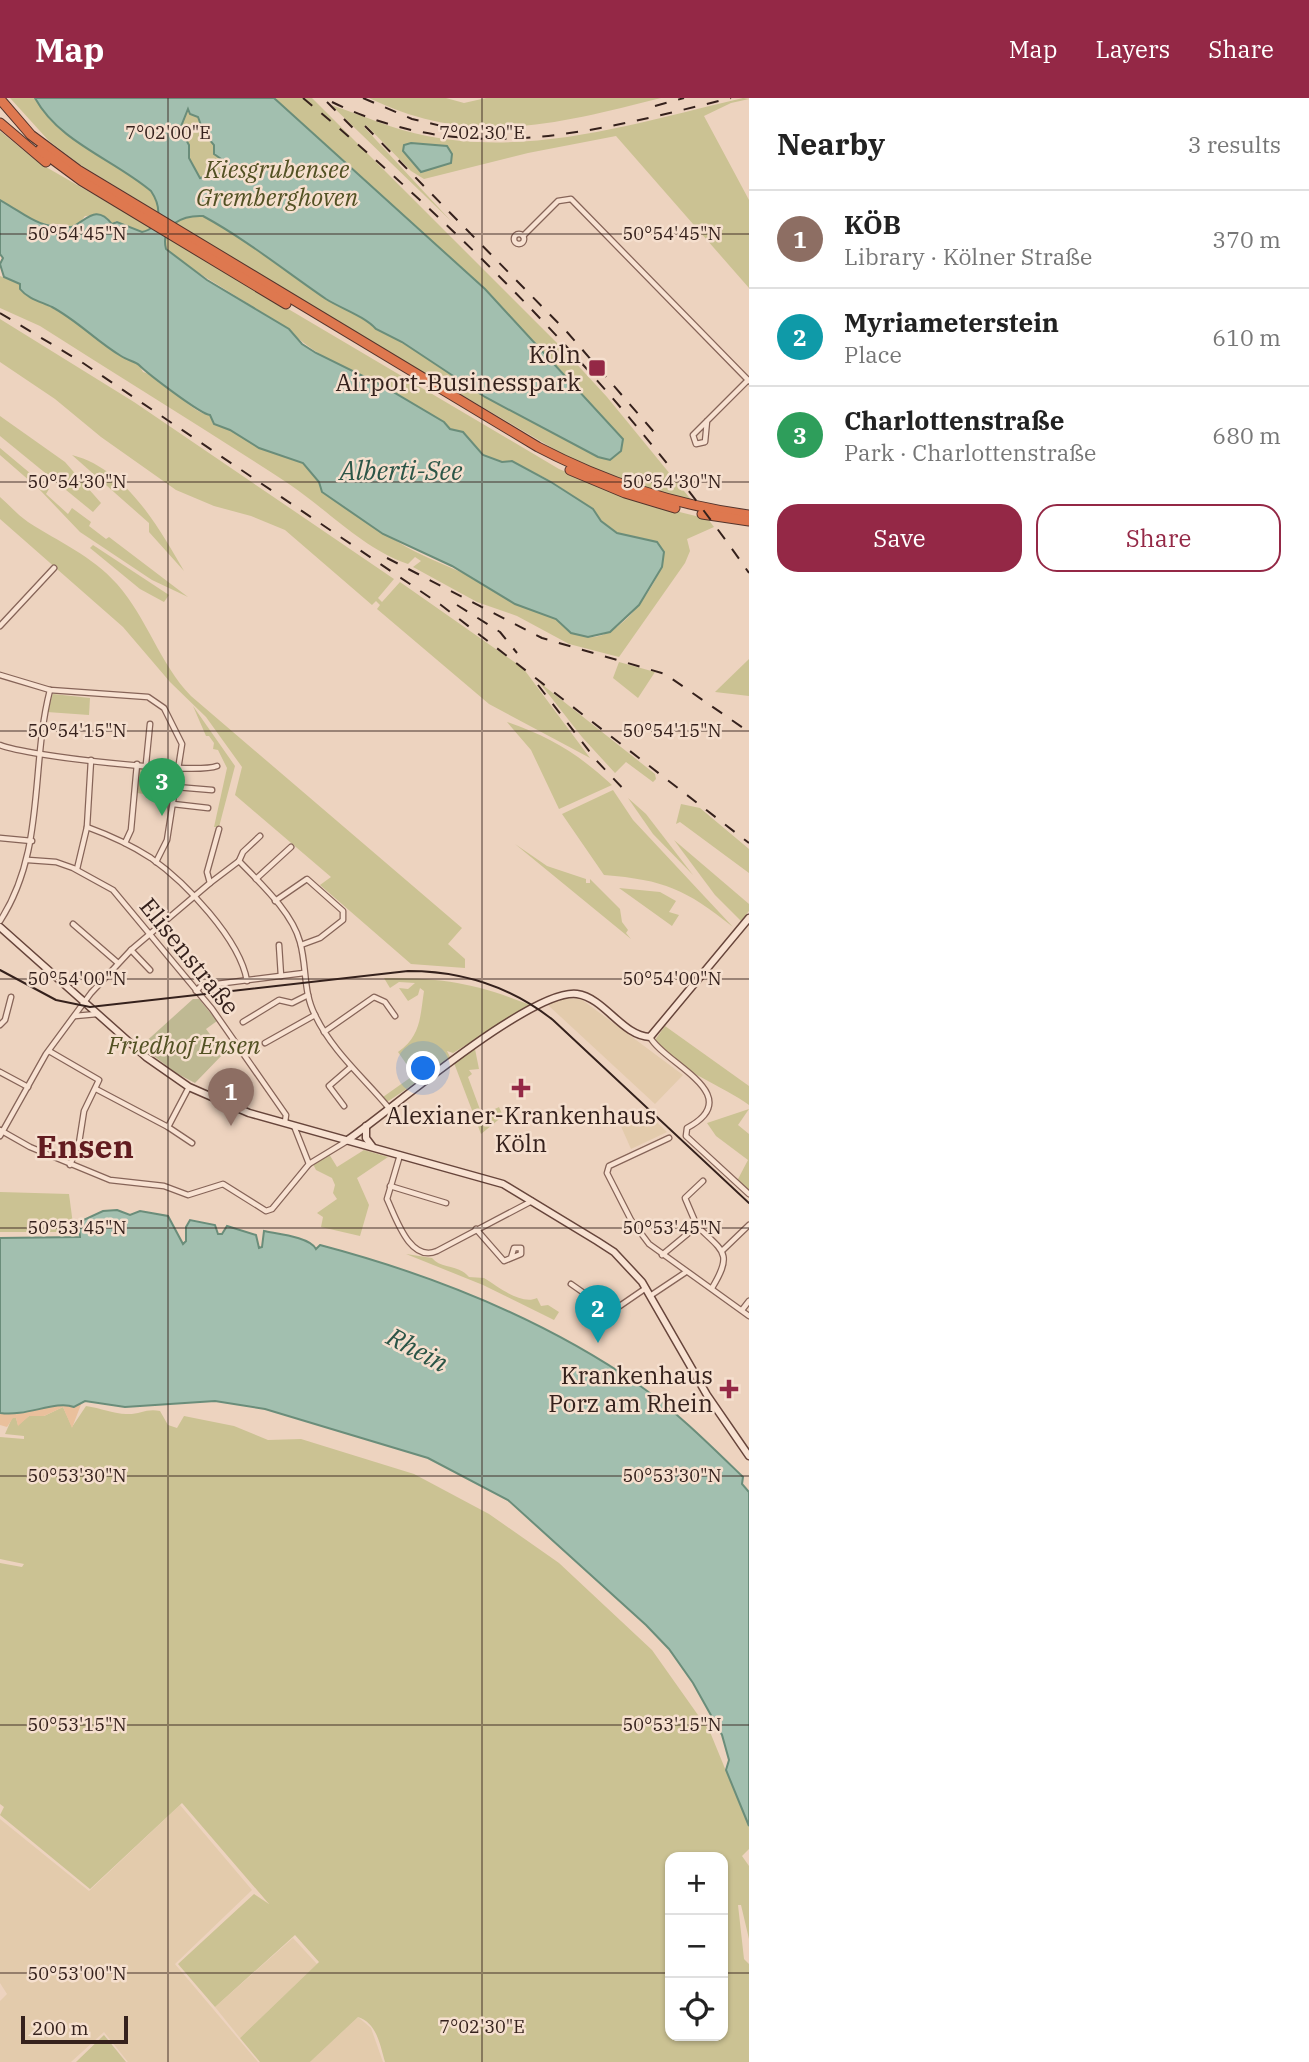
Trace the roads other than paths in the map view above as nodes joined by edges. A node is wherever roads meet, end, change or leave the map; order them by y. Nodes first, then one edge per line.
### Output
1 (6, 98) edge
2 (0, 99) edge
3 (0, 109) edge
4 (0, 123) edge
5 (85, 178) junction
6 (175, 233) junction
7 (523, 236) dead end
8 (748, 380) edge
9 (707, 421) junction
10 (749, 515) edge
11 (749, 521) edge
12 (54, 568) dead end
13 (0, 626) edge
14 (0, 675) edge
15 (50, 690) junction
16 (150, 724) dead end
17 (0, 745) edge
18 (40, 756) junction
19 (91, 760) junction
20 (137, 764) junction
21 (146, 764) junction
22 (216, 766) dead end
23 (178, 768) junction
24 (176, 787) junction
25 (212, 789) dead end
26 (173, 804) junction
27 (208, 808) dead end
28 (87, 827) junction
29 (219, 828) dead end
30 (260, 836) dead end
31 (0, 838) edge
32 (32, 841) junction
33 (125, 843) junction
34 (290, 848) dead end
35 (27, 860) junction
36 (156, 862) junction
37 (239, 862) junction
38 (78, 869) junction
39 (256, 879) junction
40 (210, 883) junction
41 (194, 897) junction
42 (275, 901) junction
43 (749, 918) edge
44 (0, 921) edge
45 (73, 924) dead end
46 (0, 927) edge
47 (148, 935) junction
48 (279, 945) dead end
49 (301, 945) junction
50 (131, 950) junction
51 (118, 963) junction
52 (150, 970) dead end
53 (304, 974) junction
54 (281, 976) junction
55 (247, 981) junction
56 (196, 991) junction
57 (308, 995) junction
58 (11, 997) dead end
59 (84, 1002) junction
60 (99, 1015) junction
61 (315, 1015) junction
62 (74, 1016) junction
63 (395, 1016) dead end
64 (243, 1022) dead end
65 (0, 1026) edge
66 (324, 1032) junction
67 (652, 1036) junction
68 (265, 1043) dead end
69 (48, 1051) junction
70 (351, 1067) junction
71 (0, 1072) edge
72 (28, 1087) junction
73 (189, 1087) junction
74 (96, 1089) junction
75 (344, 1106) dead end
76 (388, 1107) junction
77 (285, 1122) junction
78 (294, 1125) junction
79 (366, 1126) junction
80 (168, 1127) junction
81 (1, 1133) edge
82 (669, 1138) dead end
83 (349, 1139) junction
84 (192, 1143) dead end
85 (372, 1146) junction
86 (400, 1155) junction
87 (309, 1164) junction
88 (70, 1165) junction
89 (704, 1181) dead end
90 (390, 1186) junction
91 (749, 1194) edge
92 (532, 1201) junction
93 (446, 1203) dead end
94 (749, 1225) edge
95 (698, 1226) junction
96 (476, 1229) junction
97 (723, 1250) junction
98 (662, 1255) junction
99 (511, 1258) dead end
100 (686, 1272) junction
101 (571, 1284) dead end
102 (646, 1288) junction
103 (712, 1288) junction
104 (650, 1296) junction
105 (749, 1301) edge
106 (742, 1310) junction
107 (749, 1316) edge
108 (749, 1456) edge

1 - 5 highway
2 - 5 highway
3 - 5 highway
4 - 5 highway
5 - 6 highway
6 - 10 highway
6 - 11 highway
7 - 8 street
8 - 9 street
9 - 9 street
12 - 13 street
14 - 15 street
15 - 18 street
15 - 23 street
16 - 21 street
17 - 18 street
18 - 19 street
18 - 32 street
19 - 20 street
19 - 28 street
20 - 21 street
20 - 33 street
21 - 23 street
22 - 23 street
23 - 24 street
24 - 25 street
24 - 26 street
26 - 27 street
26 - 36 street
28 - 33 street
28 - 38 street
29 - 40 street
30 - 37 street
31 - 32 street
32 - 35 street
33 - 36 street
34 - 39 street
35 - 38 street, Elisenstraße
35 - 44 street
36 - 41 street
37 - 39 street
37 - 40 street
38 - 47 street, Elisenstraße
39 - 42 street
40 - 41 street
41 - 47 street
41 - 55 street
42 - 49 street
42 - 49 street
43 - 67 main road
45 - 51 street
46 - 59 main road
47 - 50 street
47 - 56 street, Elisenstraße
48 - 54 street
49 - 53 street
50 - 51 street
50 - 52 street
51 - 59 street
53 - 54 street
53 - 57 street
54 - 55 street
55 - 56 street
56 - 77 street, Elisenstraße
57 - 61 street
57 - 64 street
58 - 65 street
59 - 60 main road
59 - 62 street
60 - 62 street
60 - 73 main road
61 - 66 street
61 - 68 street
62 - 69 street
63 - 66 street
66 - 70 street
67 - 76 main road
67 - 91 street
69 - 72 street
69 - 74 street
70 - 75 street
70 - 76 street
71 - 72 street
72 - 81 street
73 - 77 main road
73 - 80 street
74 - 80 street
74 - 88 street
76 - 79 main road
77 - 78 main road
78 - 83 main road
78 - 87 street
79 - 83 main road
79 - 85 main road
80 - 84 street
81 - 88 street
82 - 98 street
83 - 85 main road
83 - 87 street
85 - 86 main road
86 - 90 street
86 - 92 main road
87 - 88 street
89 - 95 street
90 - 93 street
90 - 96 street
92 - 96 street
92 - 102 main road
94 - 97 street
95 - 97 street
95 - 98 street
96 - 99 street
97 - 103 street
98 - 100 street
100 - 103 street
100 - 104 street
101 - 102 street
102 - 104 main road
103 - 106 street
104 - 108 main road
105 - 106 street
106 - 107 street

